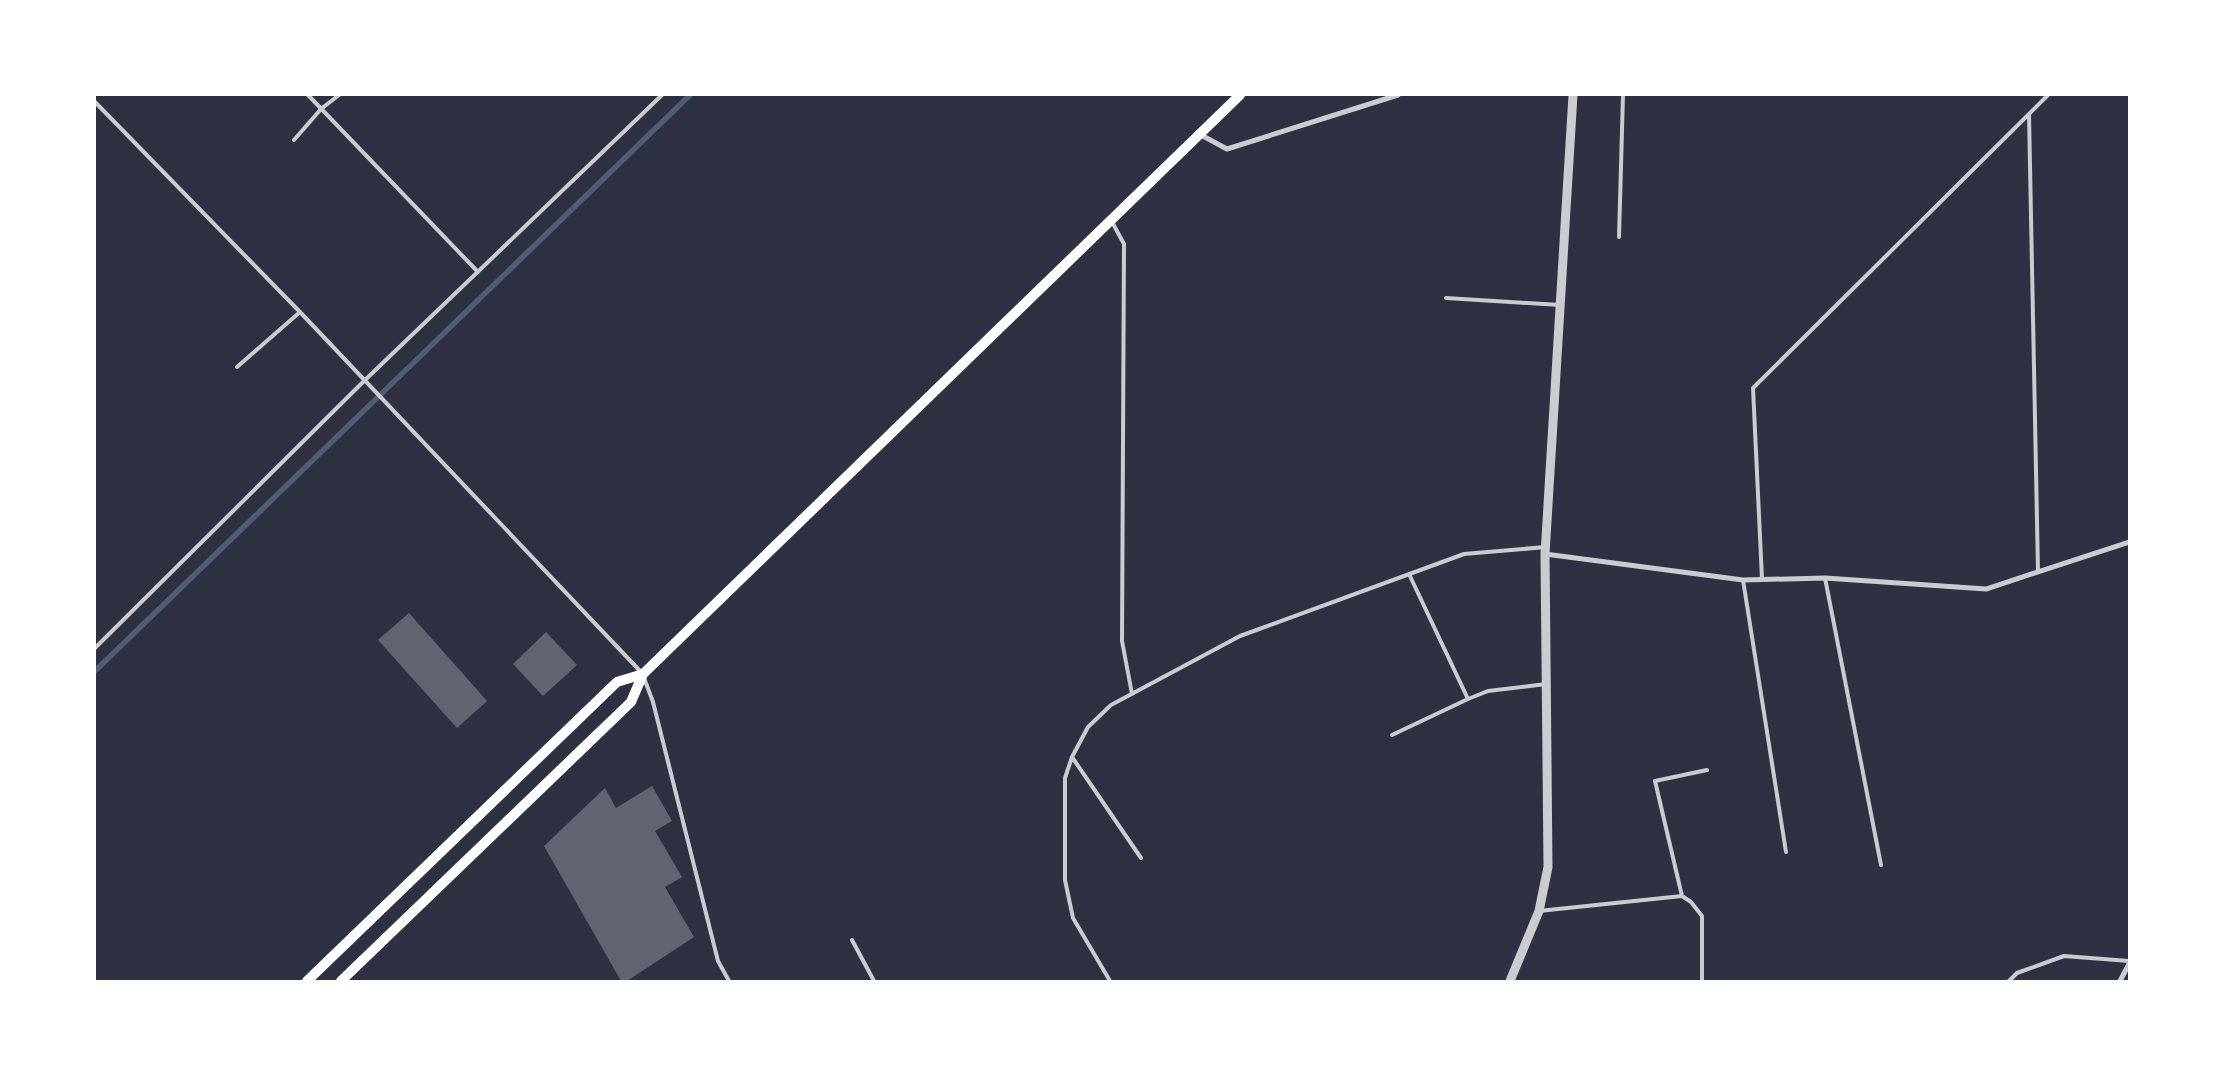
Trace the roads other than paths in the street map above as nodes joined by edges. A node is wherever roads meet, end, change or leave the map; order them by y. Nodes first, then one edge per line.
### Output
1 (308, 95) edge
2 (339, 95) edge
3 (662, 95) edge
4 (1240, 95) edge
5 (1398, 95) edge
6 (1573, 95) edge
7 (1623, 95) edge
8 (2048, 95) edge
9 (95, 102) edge
10 (321, 109) junction
11 (2029, 114) junction
12 (1201, 135) junction
13 (294, 140) dead end
14 (1111, 220) junction
15 (1619, 237) dead end
16 (478, 272) junction
17 (1446, 298) dead end
18 (1560, 306) junction
19 (300, 312) junction
20 (237, 367) dead end
21 (364, 381) junction
22 (2129, 542) edge
23 (1545, 550) junction
24 (2038, 572) junction
25 (1408, 574) junction
26 (1825, 578) junction
27 (1762, 579) junction
28 (1743, 580) junction
29 (95, 648) edge
30 (643, 674) junction
31 (1546, 684) junction
32 (1132, 694) junction
33 (1468, 699) junction
34 (1392, 736) dead end
35 (1072, 757) junction
36 (1707, 770) dead end
37 (1786, 852) dead end
38 (1141, 858) dead end
39 (1881, 865) dead end
40 (1682, 896) junction
41 (1539, 911) junction
42 (852, 940) dead end
43 (2129, 962) edge
44 (307, 981) edge
45 (341, 981) edge
46 (729, 981) edge
47 (874, 981) edge
48 (1110, 981) edge
49 (1510, 981) edge
50 (1702, 981) edge
51 (2009, 981) edge
52 (2120, 981) edge

1 - 10 lane
2 - 10 lane
3 - 16 lane
4 - 12 main road
5 - 12 street
6 - 18 street
7 - 15 lane
8 - 11 lane
9 - 19 lane
10 - 13 lane
10 - 16 lane
11 - 24 lane
11 - 27 lane
12 - 14 main road
14 - 30 main road
14 - 32 lane
16 - 21 lane
17 - 18 lane
18 - 23 street
19 - 20 lane
19 - 21 lane
21 - 29 lane
21 - 30 lane
22 - 24 street
23 - 25 lane
23 - 28 street
23 - 31 street
24 - 26 street
25 - 32 lane
25 - 33 lane
26 - 27 street
26 - 39 lane
27 - 28 street
28 - 37 lane
30 - 44 main road
30 - 45 main road
30 - 46 lane
31 - 33 lane
31 - 41 street
32 - 35 lane
33 - 34 lane
35 - 38 lane
35 - 48 lane
36 - 40 lane
40 - 41 lane
40 - 50 lane
41 - 49 street
42 - 47 lane
43 - 51 lane
43 - 52 street

